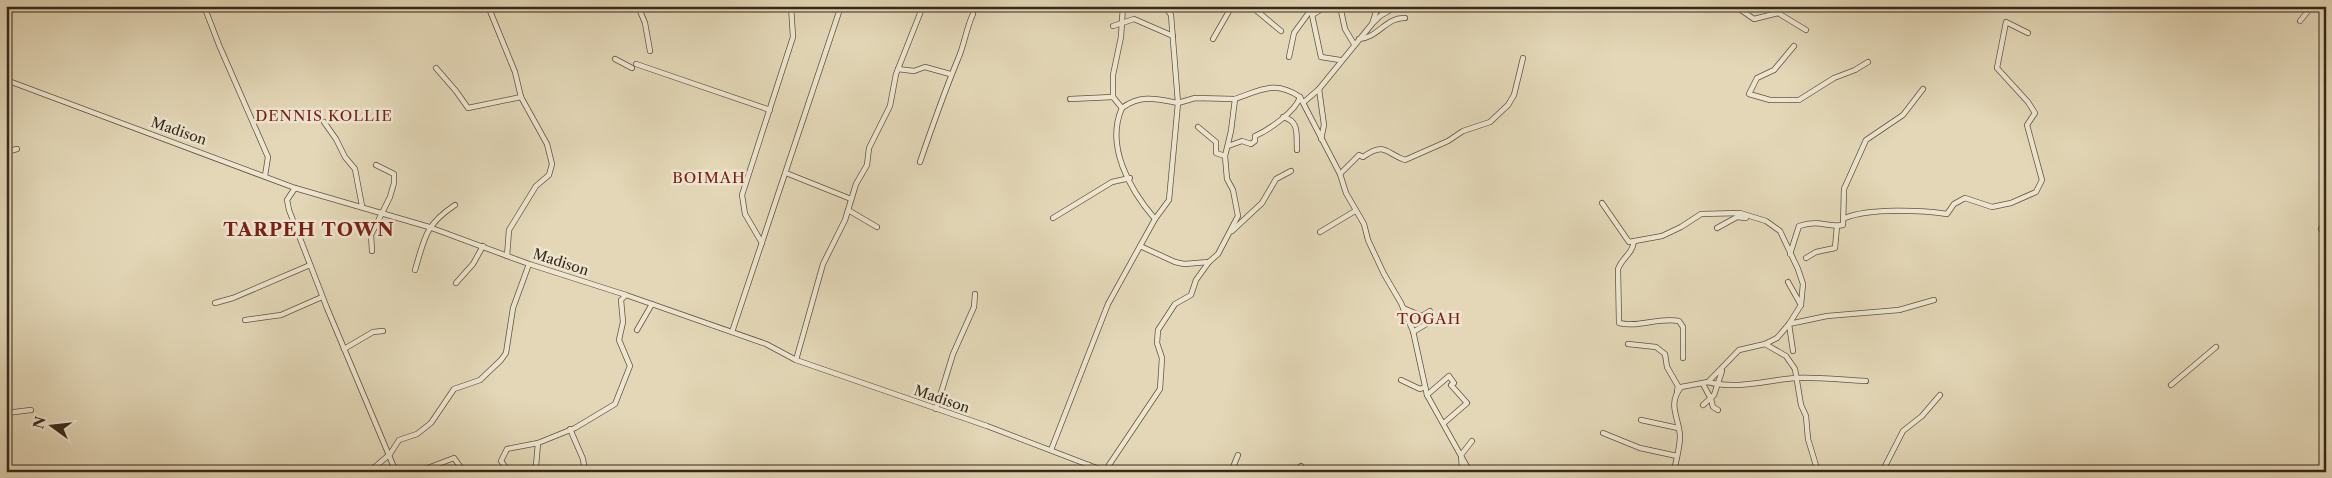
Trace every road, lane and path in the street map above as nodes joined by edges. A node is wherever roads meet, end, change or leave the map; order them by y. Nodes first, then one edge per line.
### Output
1 (204, 6) edge
2 (359, 6) edge
3 (364, 6) edge
4 (488, 6) edge
5 (638, 6) edge
6 (791, 6) edge
7 (841, 6) edge
8 (923, 6) edge
9 (1123, 6) edge
10 (1166, 6) edge
11 (1232, 6) edge
12 (1251, 6) edge
13 (1327, 6) edge
14 (1340, 6) edge
15 (1378, 6) edge
16 (1397, 6) edge
17 (1735, 6) edge
18 (2312, 6) edge
19 (1313, 13) junction
20 (972, 14) dead end
21 (1405, 18) dead end
22 (2300, 21) dead end
23 (1122, 22) junction
24 (1372, 24) junction
25 (1113, 26) dead end
26 (1806, 30) dead end
27 (1281, 31) dead end
28 (2028, 33) dead end
29 (1173, 36) junction
30 (1213, 39) dead end
31 (1359, 39) junction
32 (1354, 44) junction
33 (1794, 46) dead end
34 (650, 51) dead end
35 (1290, 57) dead end
36 (1523, 58) dead end
37 (615, 59) dead end
38 (1340, 60) junction
39 (1868, 62) dead end
40 (636, 64) dead end
41 (436, 68) dead end
42 (632, 68) dead end
43 (898, 69) junction
44 (950, 74) junction
45 (6, 80) edge
46 (1318, 89) junction
47 (1923, 89) dead end
48 (521, 97) junction
49 (1113, 97) junction
50 (1300, 97) junction
51 (1070, 99) dead end
52 (1235, 99) junction
53 (1304, 102) junction
54 (1178, 103) junction
55 (1122, 108) junction
56 (770, 110) junction
57 (1283, 117) junction
58 (324, 122) dead end
59 (1198, 127) dead end
60 (1321, 139) junction
61 (1228, 146) junction
62 (17, 148) dead end
63 (1297, 150) dead end
64 (6, 152) edge
65 (1225, 156) junction
66 (920, 162) dead end
67 (376, 165) dead end
68 (1291, 171) dead end
69 (786, 173) junction
70 (1340, 174) junction
71 (265, 176) junction
72 (1130, 178) junction
73 (295, 188) junction
74 (851, 199) junction
75 (1602, 203) dead end
76 (455, 205) dead end
77 (362, 206) junction
78 (848, 210) junction
79 (1355, 211) junction
80 (383, 213) junction
81 (1052, 218) dead end
82 (1845, 218) junction
83 (1155, 219) junction
84 (1752, 219) junction
85 (2326, 222) edge
86 (1837, 226) junction
87 (429, 227) junction
88 (877, 227) dead end
89 (1717, 228) dead end
90 (2321, 229) dead end
91 (1320, 232) dead end
92 (1229, 233) junction
93 (1634, 241) junction
94 (762, 243) junction
95 (484, 246) junction
96 (1140, 246) junction
97 (372, 251) dead end
98 (507, 256) junction
99 (1790, 256) junction
100 (1806, 258) dead end
101 (1209, 262) junction
102 (529, 264) junction
103 (310, 265) junction
104 (415, 270) dead end
105 (1788, 282) dead end
106 (456, 283) dead end
107 (974, 294) dead end
108 (626, 295) junction
109 (322, 297) junction
110 (1934, 300) dead end
111 (216, 303) dead end
112 (652, 304) junction
113 (1801, 305) junction
114 (1403, 308) junction
115 (245, 320) dead end
116 (1789, 324) junction
117 (637, 330) dead end
118 (383, 331) dead end
119 (732, 332) junction
120 (1413, 332) junction
121 (1628, 344) dead end
122 (1764, 344) junction
123 (2216, 347) dead end
124 (344, 349) junction
125 (1793, 352) dead end
126 (1683, 358) dead end
127 (796, 360) junction
128 (1722, 368) junction
129 (1797, 378) junction
130 (1401, 380) dead end
131 (1866, 381) dead end
132 (1705, 383) junction
133 (1716, 384) junction
134 (2171, 385) dead end
135 (1425, 387) junction
136 (1677, 392) junction
137 (1940, 394) dead end
138 (1427, 395) junction
139 (1711, 399) junction
140 (1703, 405) dead end
141 (936, 408) junction
142 (31, 410) dead end
143 (1718, 410) dead end
144 (6, 413) edge
145 (1641, 420) dead end
146 (1444, 423) junction
147 (1678, 428) junction
148 (570, 429) junction
149 (1603, 433) dead end
150 (1472, 441) dead end
151 (538, 442) junction
152 (1051, 450) junction
153 (390, 454) junction
154 (1238, 455) dead end
155 (1461, 456) junction
156 (1677, 456) junction
157 (1088, 465) junction
158 (1301, 466) dead end
159 (1106, 471) edge
160 (370, 472) edge
161 (396, 472) edge
162 (417, 472) edge
163 (464, 472) edge
164 (509, 472) edge
165 (531, 472) edge
166 (586, 472) edge
167 (1084, 472) edge
168 (1231, 472) edge
169 (1304, 472) edge
170 (1466, 472) edge
171 (1470, 472) edge
172 (1674, 472) edge
173 (1818, 472) edge
174 (1882, 472) edge

1 - 71 street
2 - 3 street
4 - 48 street
5 - 34 street
6 - 56 street
7 - 69 street
8 - 43 street
9 - 23 street
10 - 29 street
11 - 30 street
12 - 27 street
13 - 19 street
14 - 32 street
15 - 24 street
16 - 24 street
17 - 26 street
18 - 22 street
19 - 35 street
19 - 38 street
20 - 44 street
21 - 31 street
23 - 25 street
23 - 29 street
23 - 49 street
24 - 31 street
28 - 82 street
29 - 54 street
31 - 32 street
32 - 38 street
33 - 39 street
36 - 70 street
37 - 42 street
38 - 46 street
40 - 56 street
41 - 48 street
43 - 44 street
43 - 74 street
44 - 66 street
45 - 71 street, Madison
46 - 53 street
46 - 60 street
47 - 82 street
48 - 98 street
49 - 51 street
49 - 55 street
50 - 52 street
50 - 53 street
50 - 57 street
52 - 54 street
52 - 61 street
53 - 60 street
54 - 55 street
54 - 83 street
55 - 72 street
56 - 94 street
57 - 61 street
57 - 63 street
58 - 77 street
59 - 65 street
60 - 70 street
61 - 65 street
62 - 64 street
65 - 92 street
67 - 80 street
68 - 92 street
69 - 74 street
69 - 94 street
70 - 79 street
71 - 73 street, Madison
72 - 81 street
72 - 83 street
73 - 77 street, Madison
73 - 103 street
74 - 78 street
75 - 93 street
76 - 87 street
77 - 80 street, Madison
78 - 88 street
78 - 127 street
79 - 91 street
79 - 114 street
80 - 87 street, Madison
80 - 97 street
82 - 86 street
83 - 96 street
84 - 89 street
84 - 93 street
84 - 99 street
85 - 90 street
86 - 99 street
86 - 100 street
87 - 95 street, Madison
87 - 104 street
92 - 101 street
93 - 126 street
94 - 119 street
95 - 98 street, Madison
95 - 106 street
96 - 101 street
96 - 152 street
98 - 102 street, Madison
99 - 113 street
101 - 159 street
102 - 108 street, Madison
102 - 153 street
103 - 109 street
103 - 111 street
105 - 113 street
107 - 141 street
108 - 112 street, Madison
108 - 148 street
109 - 115 street
109 - 124 street
110 - 116 street
112 - 117 street
112 - 119 street, Madison
113 - 116 street
114 - 120 street
114 - 120 street
116 - 122 street
116 - 125 street
118 - 124 street
119 - 127 street, Madison
120 - 135 street
121 - 136 street
122 - 128 street
122 - 129 street
123 - 134 street
124 - 153 street
127 - 141 street, Madison
128 - 132 street
128 - 133 street
129 - 131 street
129 - 133 street
129 - 173 street
130 - 135 street
132 - 133 street
132 - 136 street
132 - 139 street
133 - 139 street
135 - 138 street
136 - 147 street
137 - 174 street
138 - 146 street
138 - 146 street
139 - 140 street
139 - 143 street
141 - 152 street, Madison
142 - 144 street
145 - 147 street
146 - 155 street
147 - 156 street
148 - 151 street
148 - 166 street
149 - 156 street
150 - 155 street
151 - 164 street
151 - 165 street
152 - 157 street, Madison
153 - 160 street
153 - 161 street
154 - 168 street
155 - 170 street
155 - 171 street
156 - 172 street
157 - 159 street, Madison
157 - 167 street
158 - 169 street
162 - 163 street

